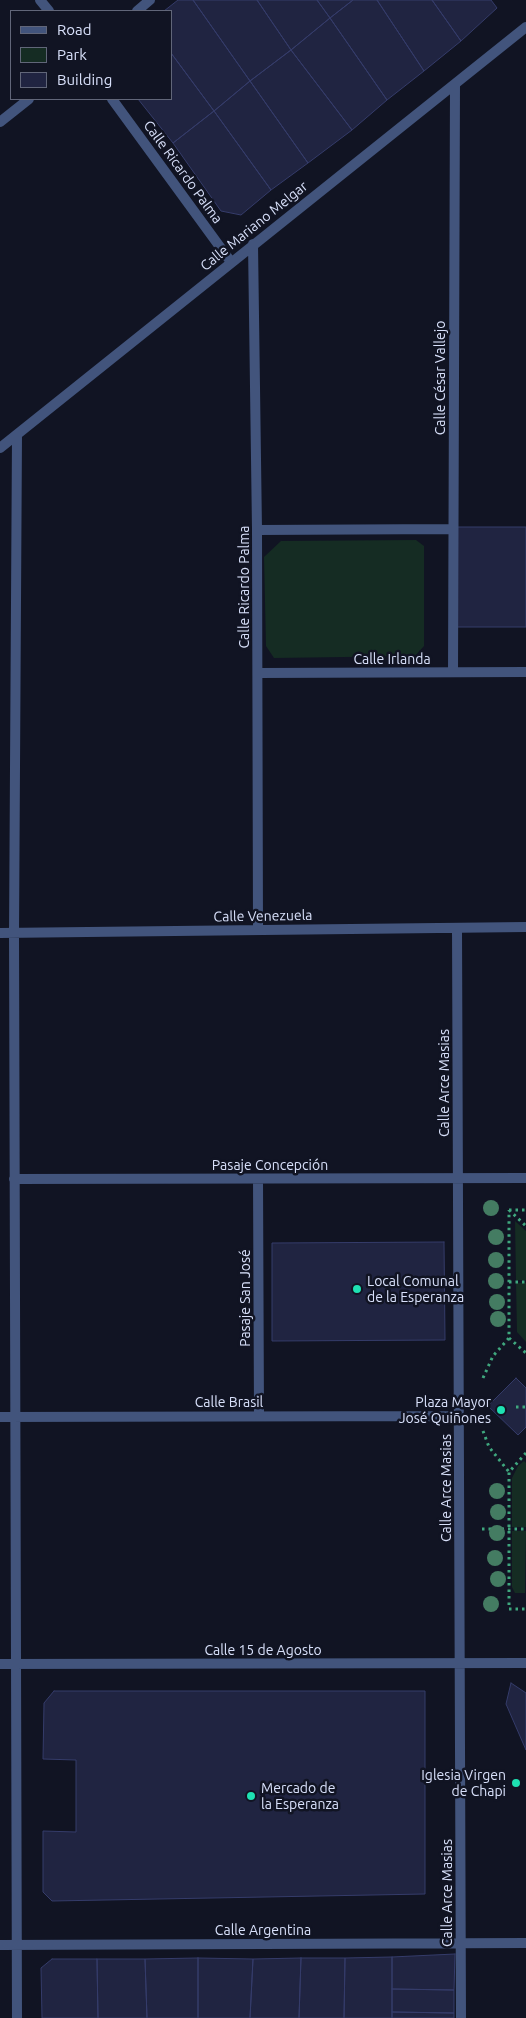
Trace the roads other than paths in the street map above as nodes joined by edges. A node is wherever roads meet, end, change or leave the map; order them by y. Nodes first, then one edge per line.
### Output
1 (40, 0) edge
2 (150, 0) edge
3 (48, 10) edge
4 (138, 10) edge
5 (526, 27) edge
6 (455, 84) junction
7 (29, 100) edge
8 (113, 100) edge
9 (0, 122) edge
10 (253, 244) junction
11 (231, 262) junction
12 (17, 435) junction
13 (0, 448) edge
14 (452, 529) junction
15 (257, 530) junction
16 (453, 672) junction
17 (526, 672) edge
18 (258, 673) junction
19 (526, 927) edge
20 (458, 928) junction
21 (258, 930) junction
22 (0, 933) edge
23 (14, 933) junction
24 (458, 1178) junction
25 (526, 1178) edge
26 (14, 1179) junction
27 (258, 1179) junction
28 (259, 1416) junction
29 (459, 1416) junction
30 (0, 1417) edge
31 (16, 1417) junction
32 (526, 1662) edge
33 (460, 1663) junction
34 (0, 1664) edge
35 (16, 1664) junction
36 (526, 1943) edge
37 (461, 1944) junction
38 (0, 1945) edge
39 (17, 1945) junction
40 (18, 2018) edge
41 (461, 2018) edge

1 - 3 street
2 - 4 street
5 - 6 street, Calle Mariano Melgar
6 - 10 street, Calle Mariano Melgar
6 - 14 street, Calle César Vallejo
7 - 9 street
8 - 11 street, Calle Ricardo Palma
10 - 11 street, Calle Mariano Melgar
10 - 15 street, Calle Ricardo Palma
11 - 12 street, Calle Mariano Melgar
12 - 13 street, Calle Mariano Melgar
12 - 23 street
14 - 15 street
14 - 16 street, Calle César Vallejo
15 - 18 street, Calle Ricardo Palma
16 - 17 street, Calle Irlanda
16 - 18 street, Calle Irlanda
18 - 21 street, Calle Ricardo Palma
19 - 20 street, Calle Venezuela
20 - 21 street, Calle Venezuela
20 - 24 street, Calle Arce Masias
21 - 23 street, Calle Venezuela
22 - 23 street, Calle Venezuela
23 - 26 street
24 - 25 street, Pasaje Concepción
24 - 27 street, Pasaje Concepción
24 - 29 street, Calle Arce Masias
26 - 27 street, Pasaje Concepción
26 - 31 street
27 - 28 street, Pasaje San José
28 - 29 street, Calle Brasil
28 - 31 street, Calle Brasil
29 - 33 street, Calle Arce Masias
30 - 31 street, Calle Brasil
31 - 35 street
32 - 33 street, Calle 15 de Agosto
33 - 35 street, Calle 15 de Agosto
33 - 37 street, Calle Arce Masias
34 - 35 street, Calle 15 de Agosto
35 - 39 street
36 - 37 street, Calle Argentina
37 - 39 street, Calle Argentina
37 - 41 street, Calle Arce Masias
38 - 39 street, Calle Argentina
39 - 40 street

